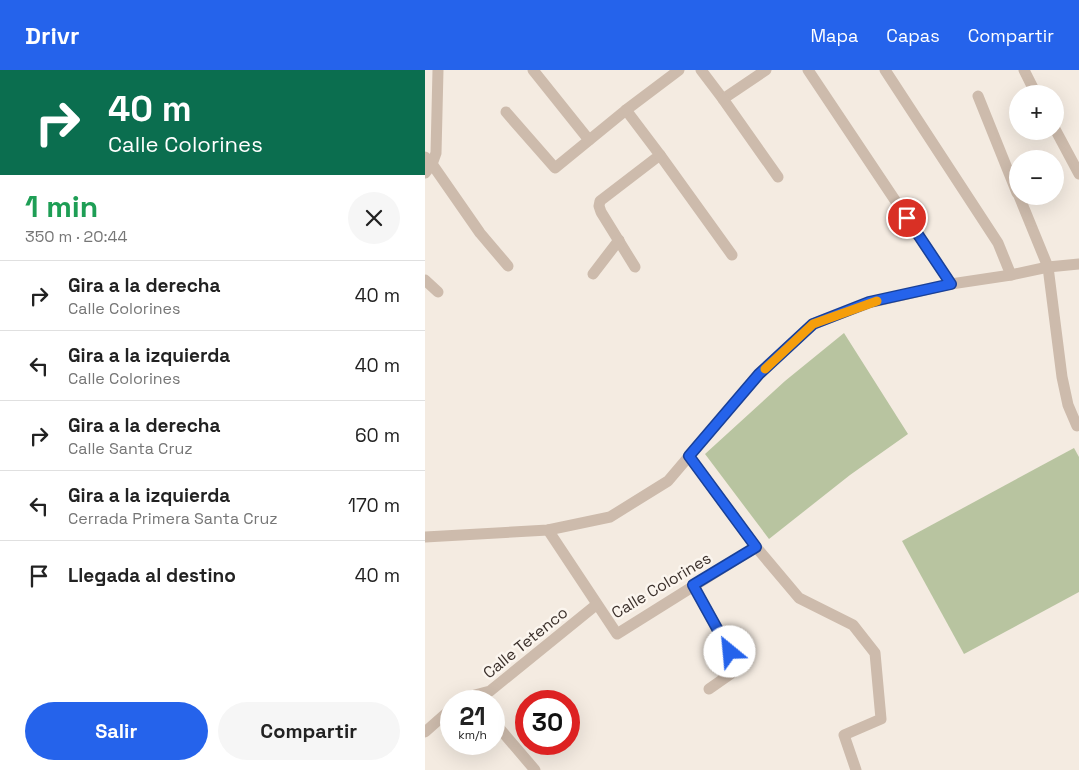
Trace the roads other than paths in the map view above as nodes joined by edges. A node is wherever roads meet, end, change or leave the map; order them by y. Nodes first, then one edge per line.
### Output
1 (438, 70) edge
2 (533, 70) edge
3 (679, 70) edge
4 (701, 70) edge
5 (765, 70) edge
6 (808, 70) edge
7 (885, 70) edge
8 (1024, 70) edge
9 (1032, 85) edge
10 (978, 96) dead end
11 (723, 99) junction
12 (626, 110) junction
13 (505, 112) dead end
14 (589, 140) junction
15 (1061, 140) edge
16 (660, 155) junction
17 (427, 165) edge
18 (1009, 173) edge
19 (1079, 174) edge
20 (778, 177) dead end
21 (1022, 205) edge
22 (619, 240) junction
23 (732, 256) dead end
24 (1079, 264) edge
25 (508, 266) dead end
26 (635, 267) dead end
27 (1047, 267) junction
28 (593, 274) dead end
29 (1011, 276) junction
30 (425, 280) edge
31 (951, 284) junction
32 (438, 292) dead end
33 (1077, 426) dead end
34 (689, 456) junction
35 (548, 530) junction
36 (425, 537) edge
37 (756, 547) junction
38 (693, 585) junction
39 (597, 605) junction
40 (709, 689) dead end
41 (491, 690) edge
42 (440, 719) edge
43 (425, 732) edge
44 (505, 736) edge
45 (529, 768) edge
46 (856, 770) edge

1 - 17 street
2 - 14 street
3 - 12 street
4 - 11 street
5 - 11 street
6 - 31 street
7 - 29 street
8 - 9 street
10 - 18 street
11 - 20 street
12 - 14 street
12 - 16 street
13 - 14 street
15 - 19 street
16 - 22 street
16 - 23 street
17 - 25 street
21 - 27 street
22 - 26 street
22 - 28 street
24 - 27 street
27 - 29 street
27 - 33 street
29 - 31 street
30 - 32 street
31 - 34 street
34 - 35 street
34 - 37 street
35 - 36 street
35 - 39 street, Calle Colorines
37 - 38 street, Calle Colorines
37 - 46 street
38 - 39 street, Calle Colorines
38 - 40 street
39 - 41 street, Calle Tetenco
42 - 43 street
44 - 45 street

